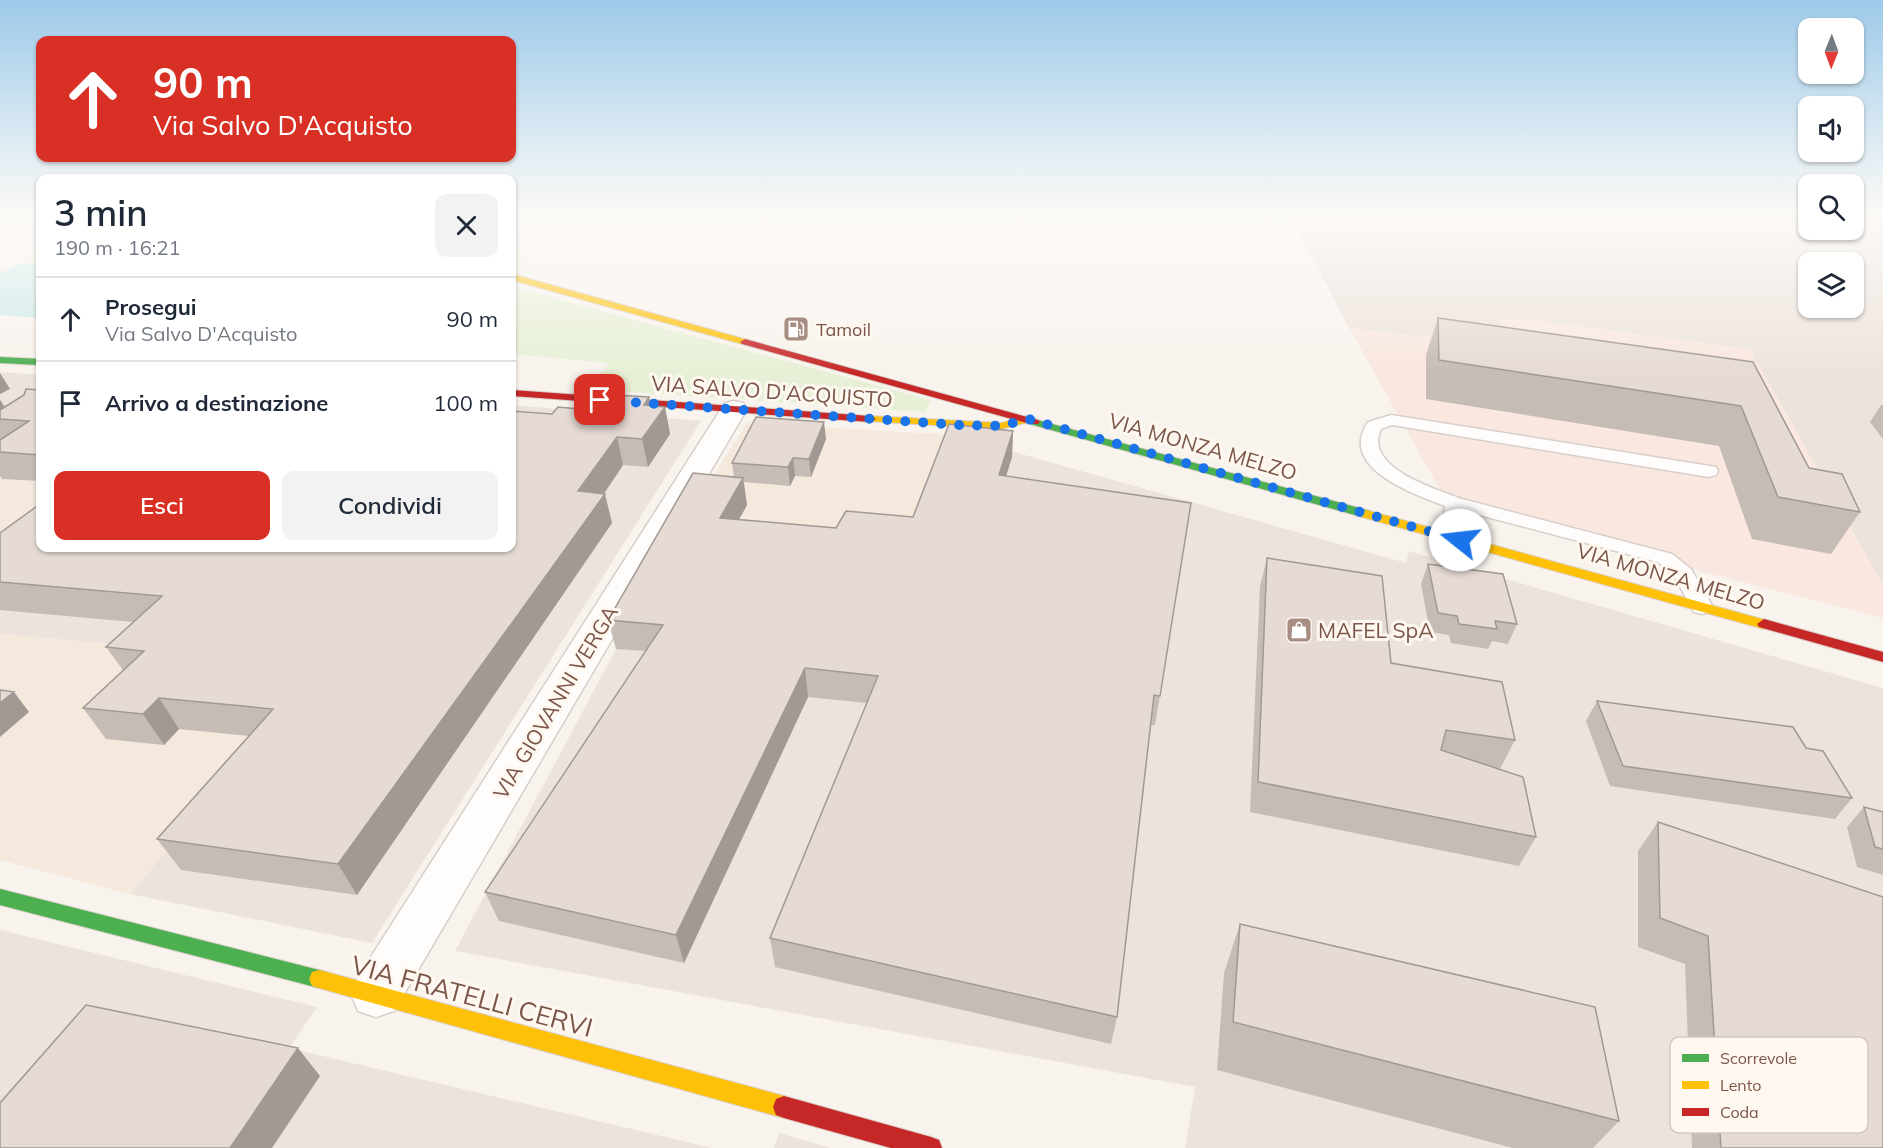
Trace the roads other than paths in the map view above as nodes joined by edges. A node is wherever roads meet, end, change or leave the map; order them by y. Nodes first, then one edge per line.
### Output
1 (516, 278) edge
2 (0, 360) edge
3 (36, 362) edge
4 (516, 393) edge
5 (734, 409) junction
6 (1028, 419) junction
7 (1708, 471) dead end
8 (1455, 503) junction
9 (1460, 540) junction
10 (1702, 607) junction
11 (1883, 657) edge
12 (0, 897) edge
13 (376, 994) junction
14 (930, 1148) edge

1 - 6 main road, VIA MONZA MELZO
2 - 3 main road
4 - 5 main road, VIA SALVO D'ACQUISTO
5 - 6 main road, VIA SALVO D'ACQUISTO
5 - 13 street, VIA GIOVANNI VERGA
6 - 9 main road, VIA MONZA MELZO
7 - 8 lane
8 - 9 lane
8 - 10 lane
9 - 10 main road, VIA MONZA MELZO
10 - 11 main road, VIA MONZA MELZO
12 - 13 main road, VIA FRATELLI CERVI
13 - 14 main road, VIA FRATELLI CERVI

